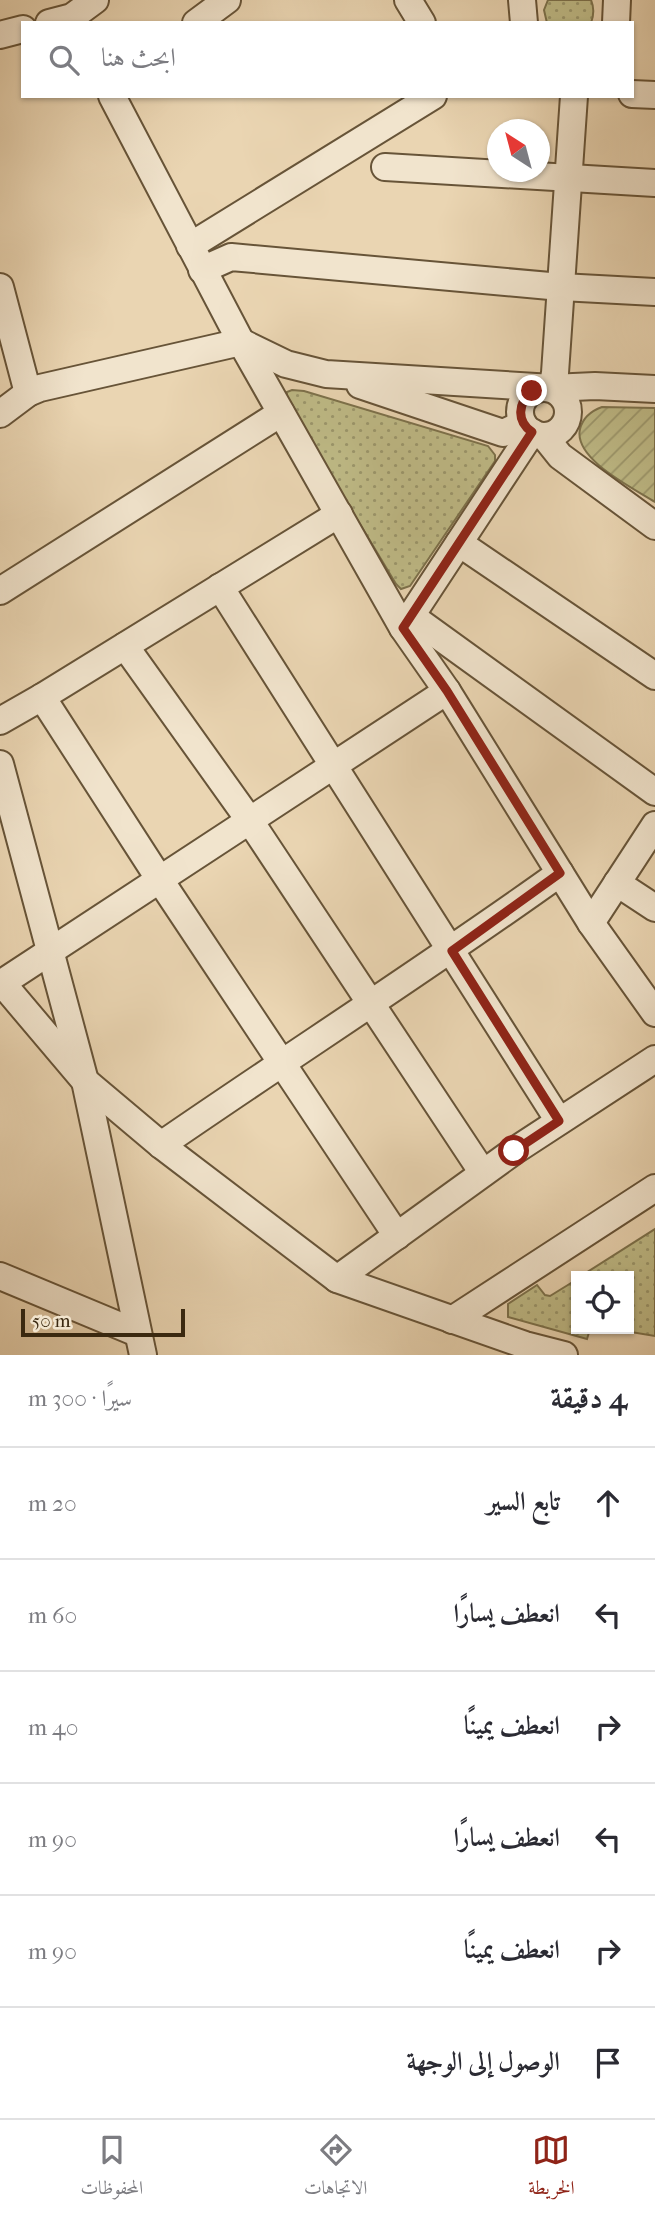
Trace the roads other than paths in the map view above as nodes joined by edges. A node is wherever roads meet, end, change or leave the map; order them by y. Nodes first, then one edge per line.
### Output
1 (95, 0) edge
2 (227, 0) edge
3 (408, 0) edge
4 (522, 0) edge
5 (617, 0) edge
6 (66, 16) edge
7 (200, 21) edge
8 (421, 21) edge
9 (524, 21) edge
10 (616, 21) edge
11 (21, 30) edge
12 (0, 35) edge
13 (634, 94) edge
14 (655, 95) edge
15 (112, 98) edge
16 (430, 98) edge
17 (574, 98) edge
18 (385, 167) dead end
19 (569, 178) junction
20 (655, 183) edge
21 (190, 246) junction
22 (202, 270) junction
23 (0, 286) edge
24 (561, 287) junction
25 (655, 292) edge
26 (241, 342) junction
27 (326, 374) junction
28 (552, 388) junction
29 (655, 389) edge
30 (28, 393) junction
31 (281, 413) junction
32 (0, 414) edge
33 (533, 431) junction
34 (339, 514) junction
35 (655, 526) edge
36 (459, 543) junction
37 (220, 587) junction
38 (0, 591) edge
39 (407, 622) junction
40 (125, 646) junction
41 (655, 676) edge
42 (447, 691) junction
43 (42, 697) junction
44 (0, 721) edge
45 (0, 764) edge
46 (334, 765) junction
47 (655, 792) edge
48 (250, 821) junction
49 (655, 825) edge
50 (560, 873) junction
51 (160, 880) junction
52 (617, 883) junction
53 (655, 908) edge
54 (591, 923) junction
55 (50, 950) junction
56 (452, 951) junction
57 (1, 983) edge
58 (372, 1005) junction
59 (655, 1013) edge
60 (655, 1059) edge
61 (281, 1062) junction
62 (85, 1081) junction
63 (559, 1121) junction
64 (161, 1145) junction
65 (483, 1173) junction
66 (655, 1188) edge
67 (397, 1236) junction
68 (0, 1276) edge
69 (337, 1279) junction
70 (452, 1320) junction
71 (140, 1344) edge
72 (564, 1355) edge

1 - 6 street
2 - 7 street
3 - 8 street
4 - 9 street
5 - 10 street
11 - 12 street
13 - 14 street
15 - 21 street
16 - 21 street
17 - 19 street
18 - 19 street
19 - 20 street
19 - 24 street
21 - 22 street
22 - 24 street
22 - 26 street
23 - 30 street
24 - 25 street
24 - 28 street
26 - 27 street
26 - 30 street
26 - 31 street
27 - 28 street
27 - 33 street
28 - 29 street
28 - 33 street
28 - 33 street
30 - 32 street
31 - 34 street
31 - 38 street
33 - 35 street
33 - 36 street
34 - 37 street
34 - 39 street
36 - 39 street
36 - 41 street
37 - 40 street
37 - 46 street
39 - 42 street
39 - 47 street
40 - 43 street
40 - 48 street
42 - 46 street
42 - 50 street
43 - 44 street
43 - 51 street
45 - 55 street
46 - 48 street
46 - 56 street
48 - 51 street
48 - 58 street
49 - 52 street
50 - 54 street
50 - 56 street
51 - 55 street
51 - 61 street
52 - 53 street
52 - 54 street
54 - 59 street
55 - 57 street
55 - 62 street
56 - 58 street
56 - 63 street
57 - 62 street
58 - 61 street
58 - 65 street
60 - 63 street
61 - 64 street
61 - 67 street
62 - 64 street
62 - 71 street
63 - 65 street
64 - 69 street
65 - 67 street
66 - 70 street
67 - 69 street
68 - 71 street
69 - 70 street
70 - 72 street

